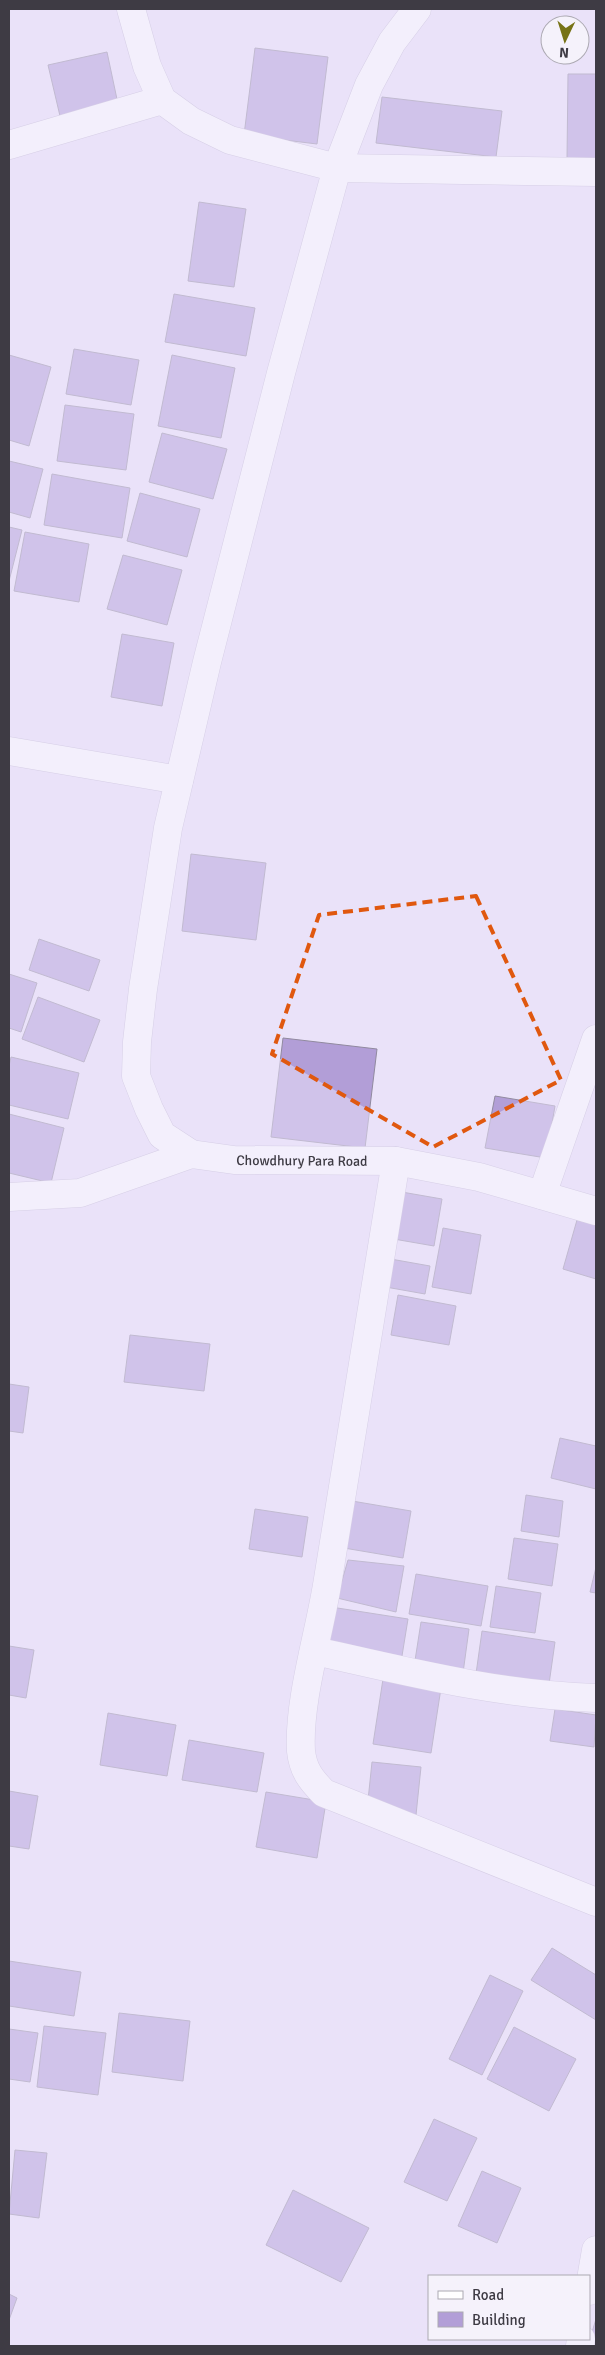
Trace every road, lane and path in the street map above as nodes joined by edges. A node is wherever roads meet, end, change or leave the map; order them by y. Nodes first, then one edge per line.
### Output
1 (131, 9) edge
2 (417, 9) edge
3 (162, 100) junction
4 (9, 145) edge
5 (337, 168) junction
6 (596, 172) edge
7 (9, 751) edge
8 (179, 780) junction
9 (596, 1039) edge
10 (191, 1154) junction
11 (396, 1161) junction
12 (542, 1195) junction
13 (9, 1197) edge
14 (596, 1211) edge
15 (315, 1651) junction
16 (596, 1698) edge
17 (596, 1902) edge
18 (596, 2250) edge
19 (590, 2285) edge

1 - 3 street
2 - 5 street
3 - 4 street
3 - 5 street
5 - 6 street
5 - 8 street
7 - 8 street
8 - 10 street
9 - 12 street
10 - 11 street, Chowdhury Para Road
10 - 13 street, Chowdhury Para Road
11 - 12 street, Chowdhury Para Road
11 - 15 street
12 - 14 street, Chowdhury Para Road
15 - 16 street
15 - 17 street
18 - 19 street

